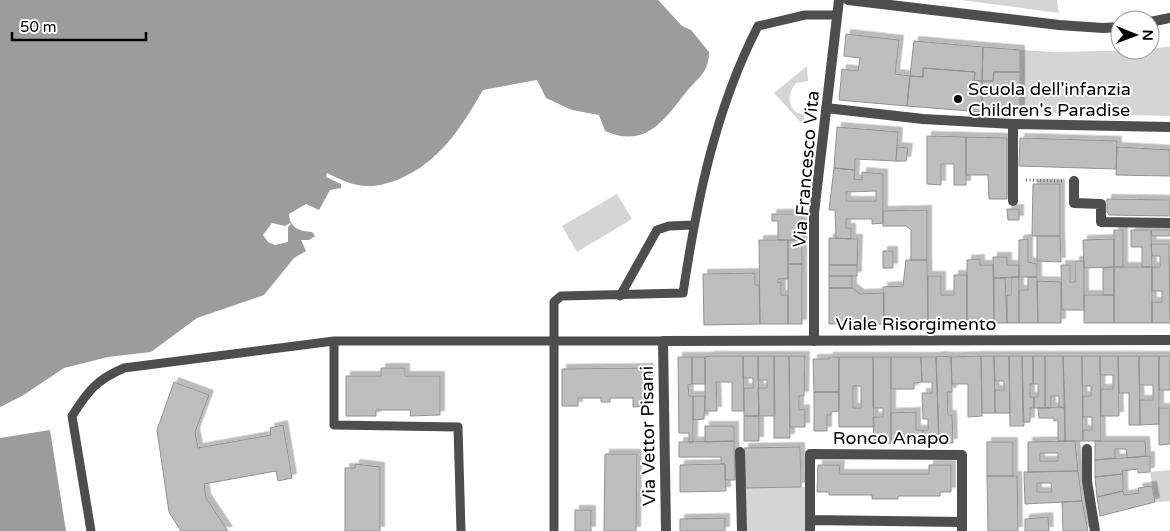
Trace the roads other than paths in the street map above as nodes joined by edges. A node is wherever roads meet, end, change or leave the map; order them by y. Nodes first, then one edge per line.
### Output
1 (839, 0) edge
2 (848, 0) edge
3 (837, 15) junction
4 (1110, 27) edge
5 (826, 108) junction
6 (1013, 124) junction
7 (1170, 126) edge
8 (1074, 181) road end
9 (1013, 201) dead end
10 (1170, 223) edge
11 (693, 225) junction
12 (620, 296) junction
13 (554, 340) junction
14 (1170, 340) edge
15 (334, 341) junction
16 (663, 341) junction
17 (814, 341) junction
18 (1087, 450) dead end
19 (740, 452) dead end
20 (810, 520) junction
21 (962, 526) edge
22 (91, 531) edge
23 (461, 531) edge
24 (554, 531) edge
25 (666, 531) edge
26 (742, 531) edge
27 (810, 531) edge
28 (1095, 531) edge

1 - 3 street, Via Francesco Vita
2 - 4 street
3 - 5 street, Via Francesco Vita
3 - 11 lane
5 - 6 street
5 - 17 street, Via Francesco Vita
6 - 7 street
6 - 9 street
8 - 10 street
11 - 12 lane
11 - 12 lane
12 - 13 lane
13 - 15 lane
13 - 16 lane
13 - 24 lane
14 - 17 street, Viale Risorgimento
15 - 22 lane
15 - 23 lane
16 - 17 street, Viale Risorgimento
16 - 25 street, Via Vettor Pisani
18 - 28 street
19 - 26 street
20 - 21 street
20 - 21 street, Ronco Anapo
20 - 27 street

